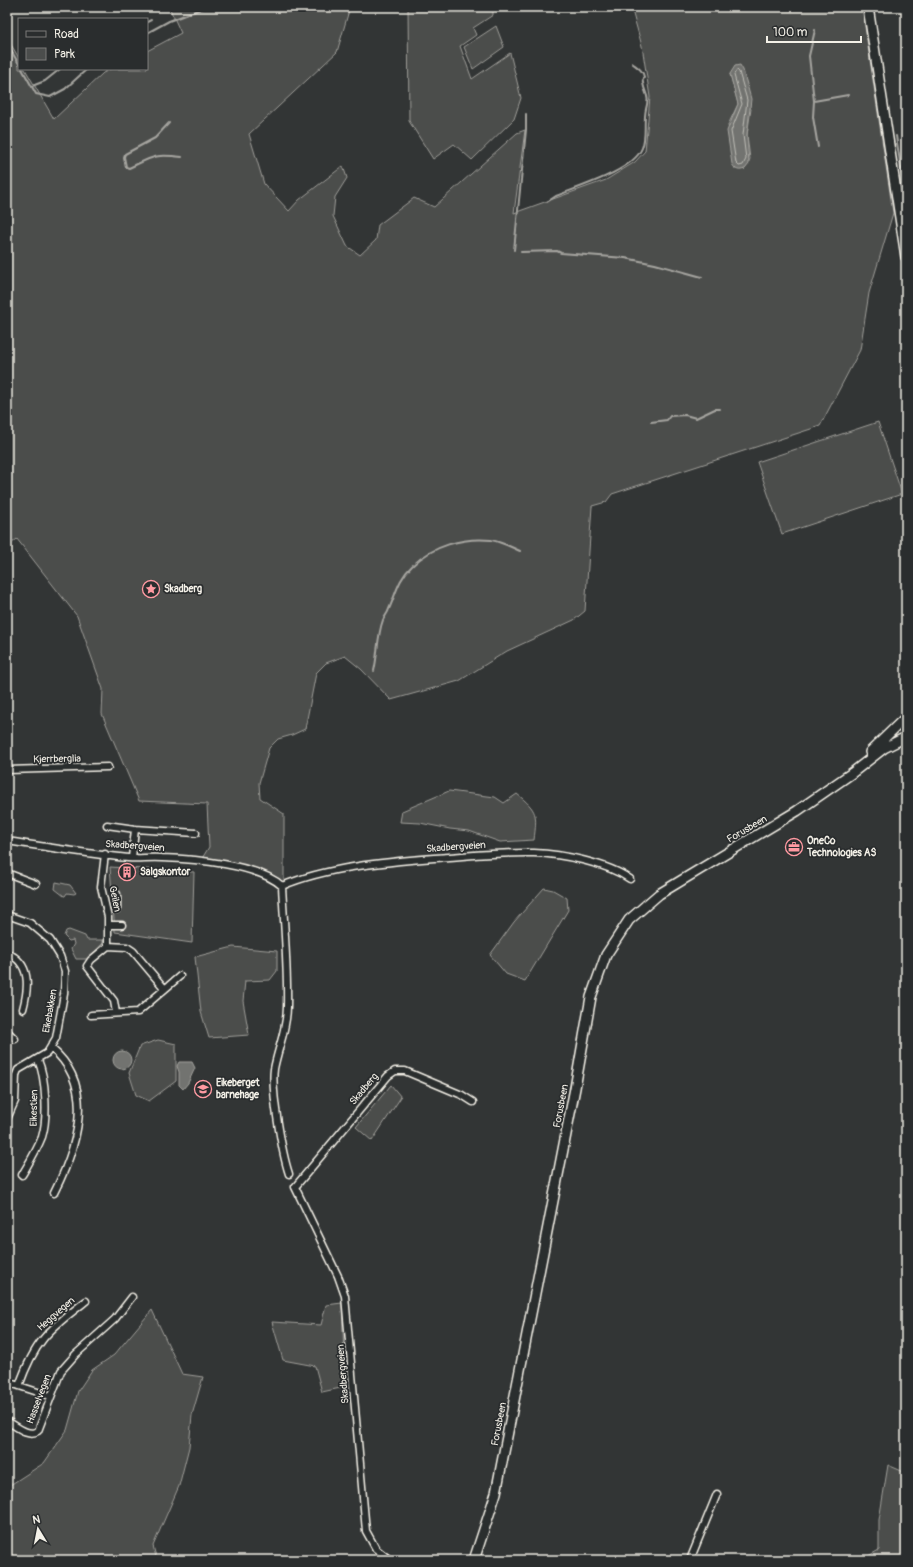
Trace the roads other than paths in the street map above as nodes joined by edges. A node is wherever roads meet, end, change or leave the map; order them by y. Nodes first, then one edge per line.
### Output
1 (868, 7) edge
2 (906, 257) edge
3 (905, 718) edge
4 (906, 734) edge
5 (906, 737) edge
6 (108, 767) dead end
7 (7, 770) edge
8 (846, 776) junction
9 (108, 824) dead end
10 (135, 829) junction
11 (196, 833) dead end
12 (7, 841) edge
13 (105, 854) junction
14 (132, 858) junction
15 (7, 873) edge
16 (630, 879) dead end
17 (36, 884) dead end
18 (282, 886) junction
19 (117, 894) dead end
20 (117, 908) dead end
21 (7, 915) edge
22 (108, 925) junction
23 (122, 925) dead end
24 (108, 946) junction
25 (7, 952) edge
26 (180, 976) dead end
27 (165, 989) junction
28 (23, 1009) dead end
29 (92, 1014) dead end
30 (116, 1014) junction
31 (7, 1031) edge
32 (15, 1039) dead end
33 (51, 1048) junction
34 (38, 1060) junction
35 (473, 1102) dead end
36 (7, 1120) edge
37 (289, 1174) dead end
38 (22, 1175) dead end
39 (295, 1187) joint
40 (54, 1193) dead end
41 (132, 1297) dead end
42 (86, 1301) dead end
43 (7, 1382) edge
44 (19, 1386) junction
45 (50, 1396) junction
46 (7, 1421) edge
47 (717, 1494) dead end
48 (474, 1559) edge
49 (390, 1560) edge
50 (690, 1560) edge

1 - 2 main road
3 - 4 main road
3 - 8 main road, Forusbeen
5 - 8 main road, Forusbeen
6 - 7 street, Kjerrberglia
8 - 48 main road, Forusbeen
9 - 10 street
10 - 11 street
10 - 14 street
12 - 13 street, Skadbergveien
13 - 14 street, Skadbergveien
13 - 22 street, Geilen
14 - 18 street, Skadbergveien
15 - 17 street
16 - 18 street, Skadbergveien
18 - 37 street
19 - 20 street, Geilen
21 - 33 street, Eikebakken
22 - 23 street, Geilen
22 - 24 street, Geilen
24 - 27 street
24 - 30 street
25 - 28 street
26 - 27 street
27 - 30 street
29 - 30 street
31 - 32 street
33 - 34 street, Eikebakken
33 - 40 street
34 - 36 street, Eikebakken
34 - 38 street, Eikestien
35 - 39 street, Skadberg
39 - 49 street, Skadbergveien
41 - 45 street, Hasselvegen
42 - 44 street, Heggvegen
43 - 44 street
44 - 45 street
45 - 46 street, Hasselvegen
47 - 50 street

